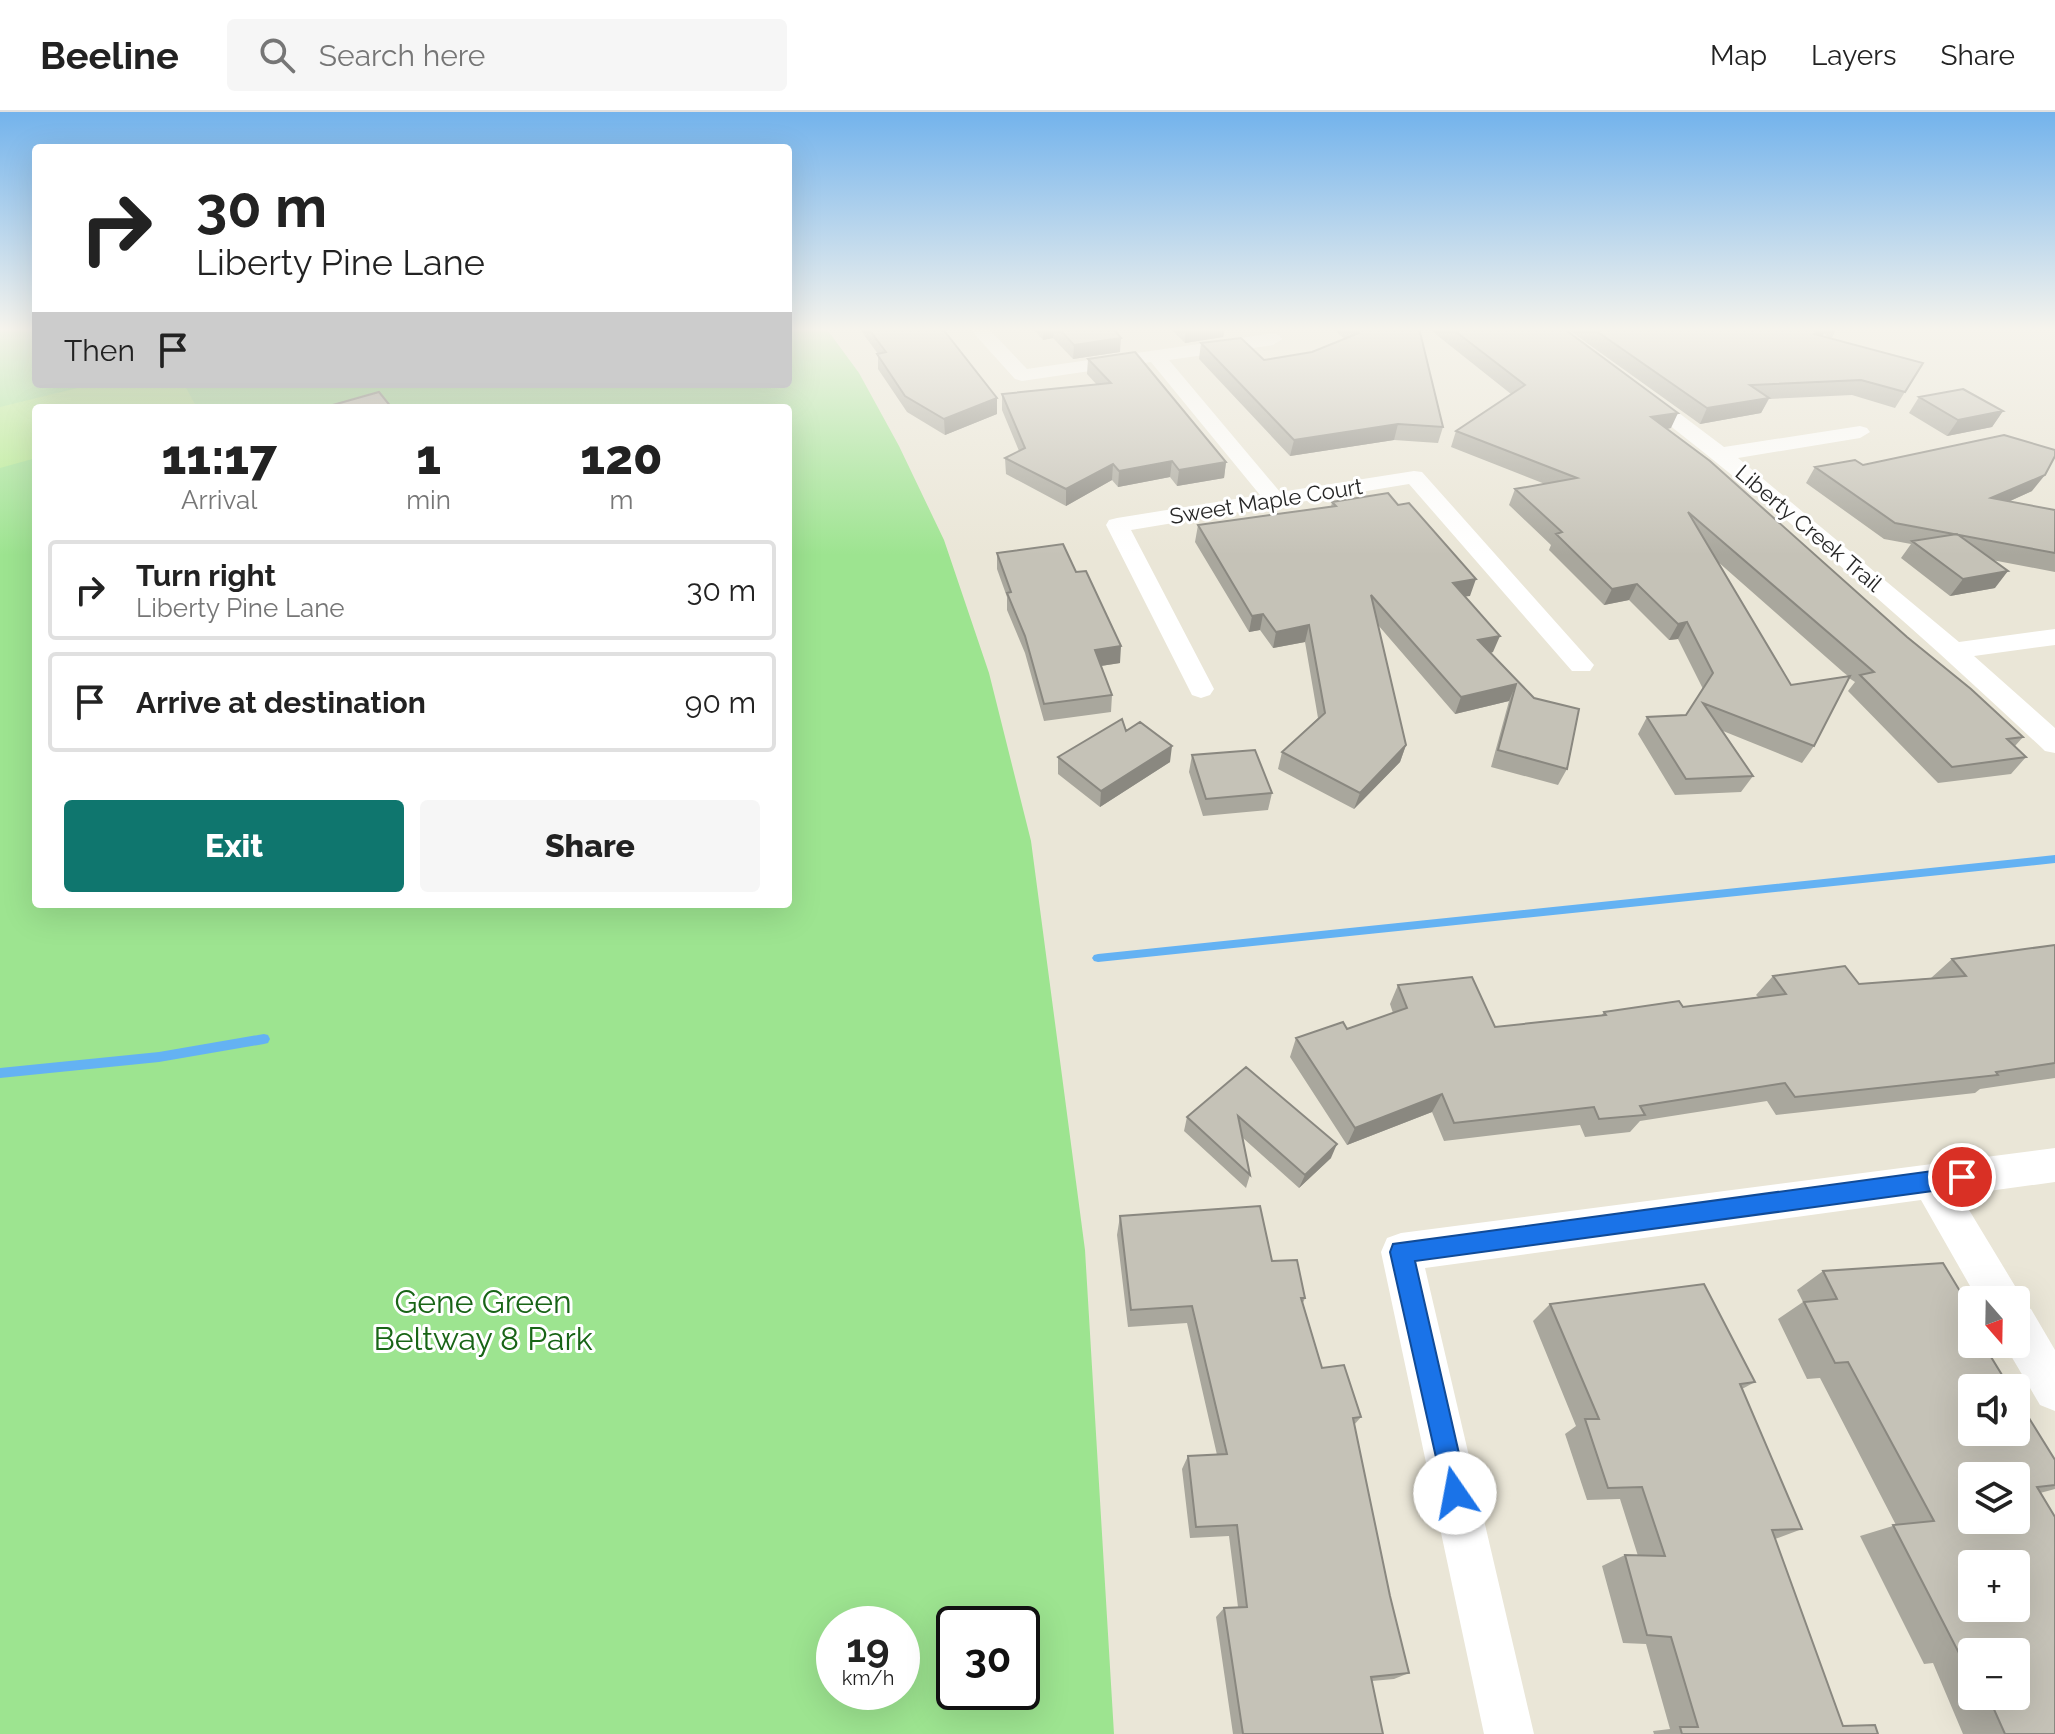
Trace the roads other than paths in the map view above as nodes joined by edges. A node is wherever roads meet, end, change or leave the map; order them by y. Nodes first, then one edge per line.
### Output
1 (1195, 404) edge
2 (1654, 404) edge
3 (1860, 432) dead end
4 (1723, 454) junction
5 (1275, 500) junction
6 (2055, 637) edge
7 (1954, 651) junction
8 (1581, 665) dead end
9 (1201, 689) dead end
10 (2055, 744) edge
11 (2055, 1165) edge
12 (1931, 1182) junction
13 (1993, 1286) edge
14 (2030, 1348) edge
15 (2055, 1390) edge
16 (1509, 1734) edge

1 - 5 street
2 - 4 street, Liberty Creek Trail
3 - 4 street
4 - 7 street, Liberty Creek Trail
5 - 8 street, Sweet Maple Court
5 - 9 street, Sweet Maple Court
6 - 7 street
7 - 10 street, Liberty Creek Trail
11 - 12 street
12 - 13 street
12 - 16 street
14 - 15 street

